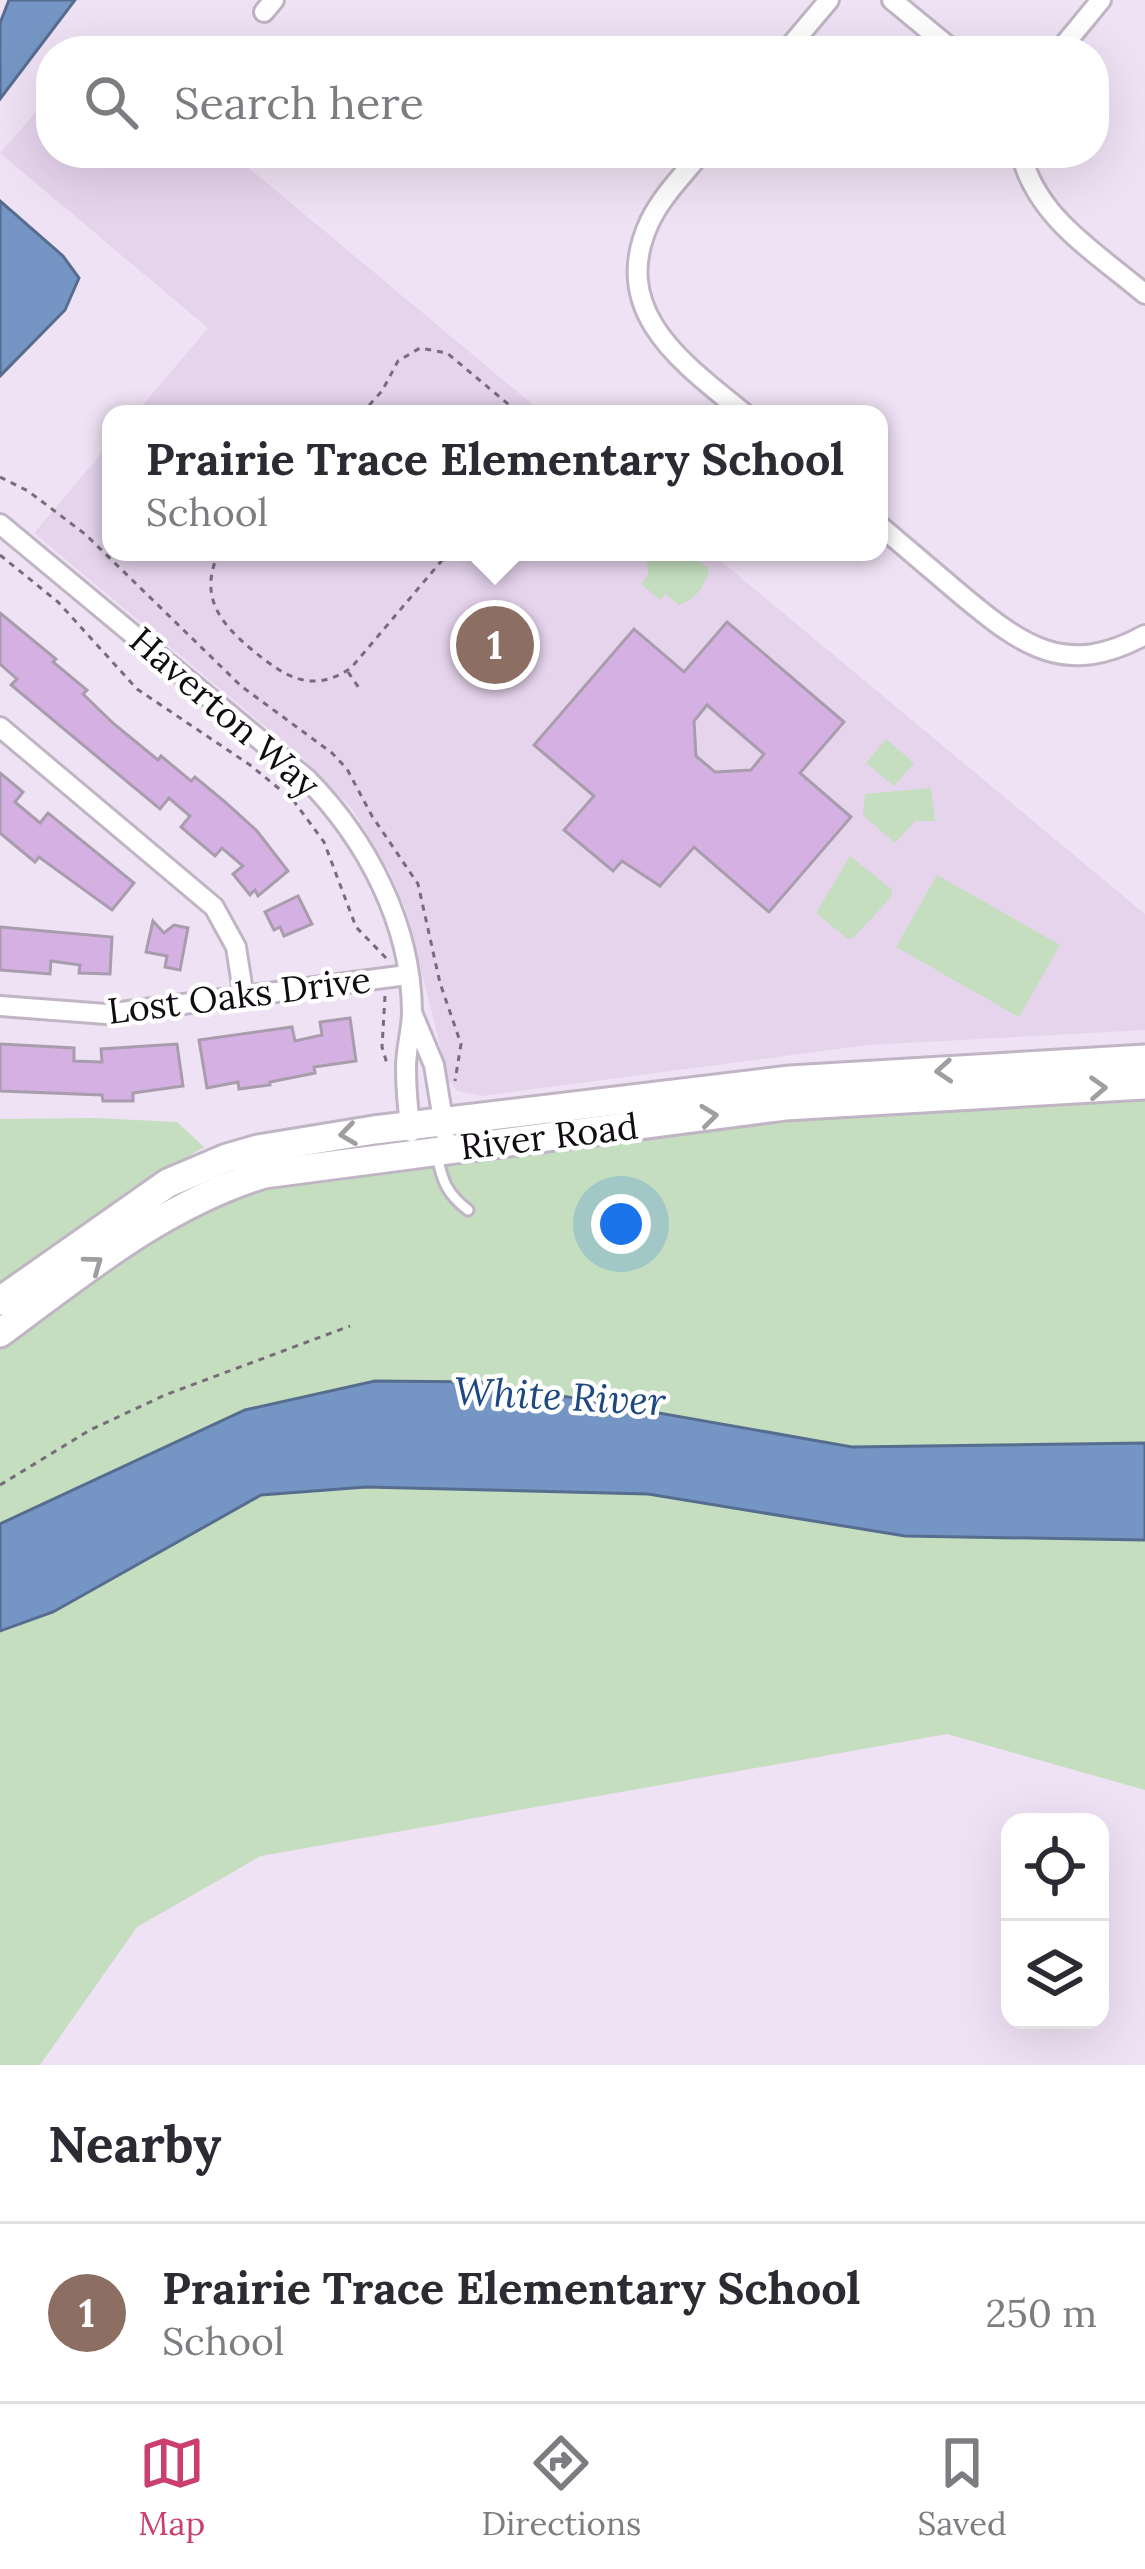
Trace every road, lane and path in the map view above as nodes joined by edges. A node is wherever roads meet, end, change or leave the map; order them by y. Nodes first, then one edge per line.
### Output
1 (829, 0) edge
2 (892, 0) edge
3 (1102, 0) edge
4 (799, 36) edge
5 (936, 36) edge
6 (1072, 36) edge
7 (690, 168) edge
8 (1025, 168) edge
9 (1145, 294) edge
10 (369, 405) edge
11 (509, 405) edge
12 (735, 405) edge
13 (0, 524) edge
14 (888, 533) edge
15 (0, 555) edge
16 (216, 561) edge
17 (441, 561) edge
18 (1145, 634) edge
19 (347, 671) junction
20 (359, 688) dead end
21 (0, 727) edge
22 (398, 975) junction
23 (244, 998) junction
24 (0, 1006) edge
25 (412, 1010) junction
26 (1145, 1059) edge
27 (391, 1078) dead end
28 (1145, 1085) edge
29 (430, 1140) junction
30 (468, 1210) dead end
31 (0, 1301) edge
32 (350, 1326) dead end
33 (0, 1333) edge
34 (0, 1486) edge

1 - 4 street
2 - 5 street
3 - 6 street
7 - 12 street
8 - 9 street
10 - 11 path
13 - 22 street, Haverton Way
14 - 18 street
15 - 22 path
16 - 19 path
17 - 19 path
19 - 20 path
21 - 23 street
22 - 23 street, Lost Oaks Drive
22 - 25 street, Haverton Way
22 - 27 path
23 - 24 street, Lost Oaks Drive
25 - 29 street, Haverton Way
25 - 29 street, Haverton Way
26 -> 29 main road, River Road
29 -> 28 main road, River Road
29 - 30 lane
29 -> 31 main road, River Road
33 -> 29 main road, River Road
32 - 34 path

